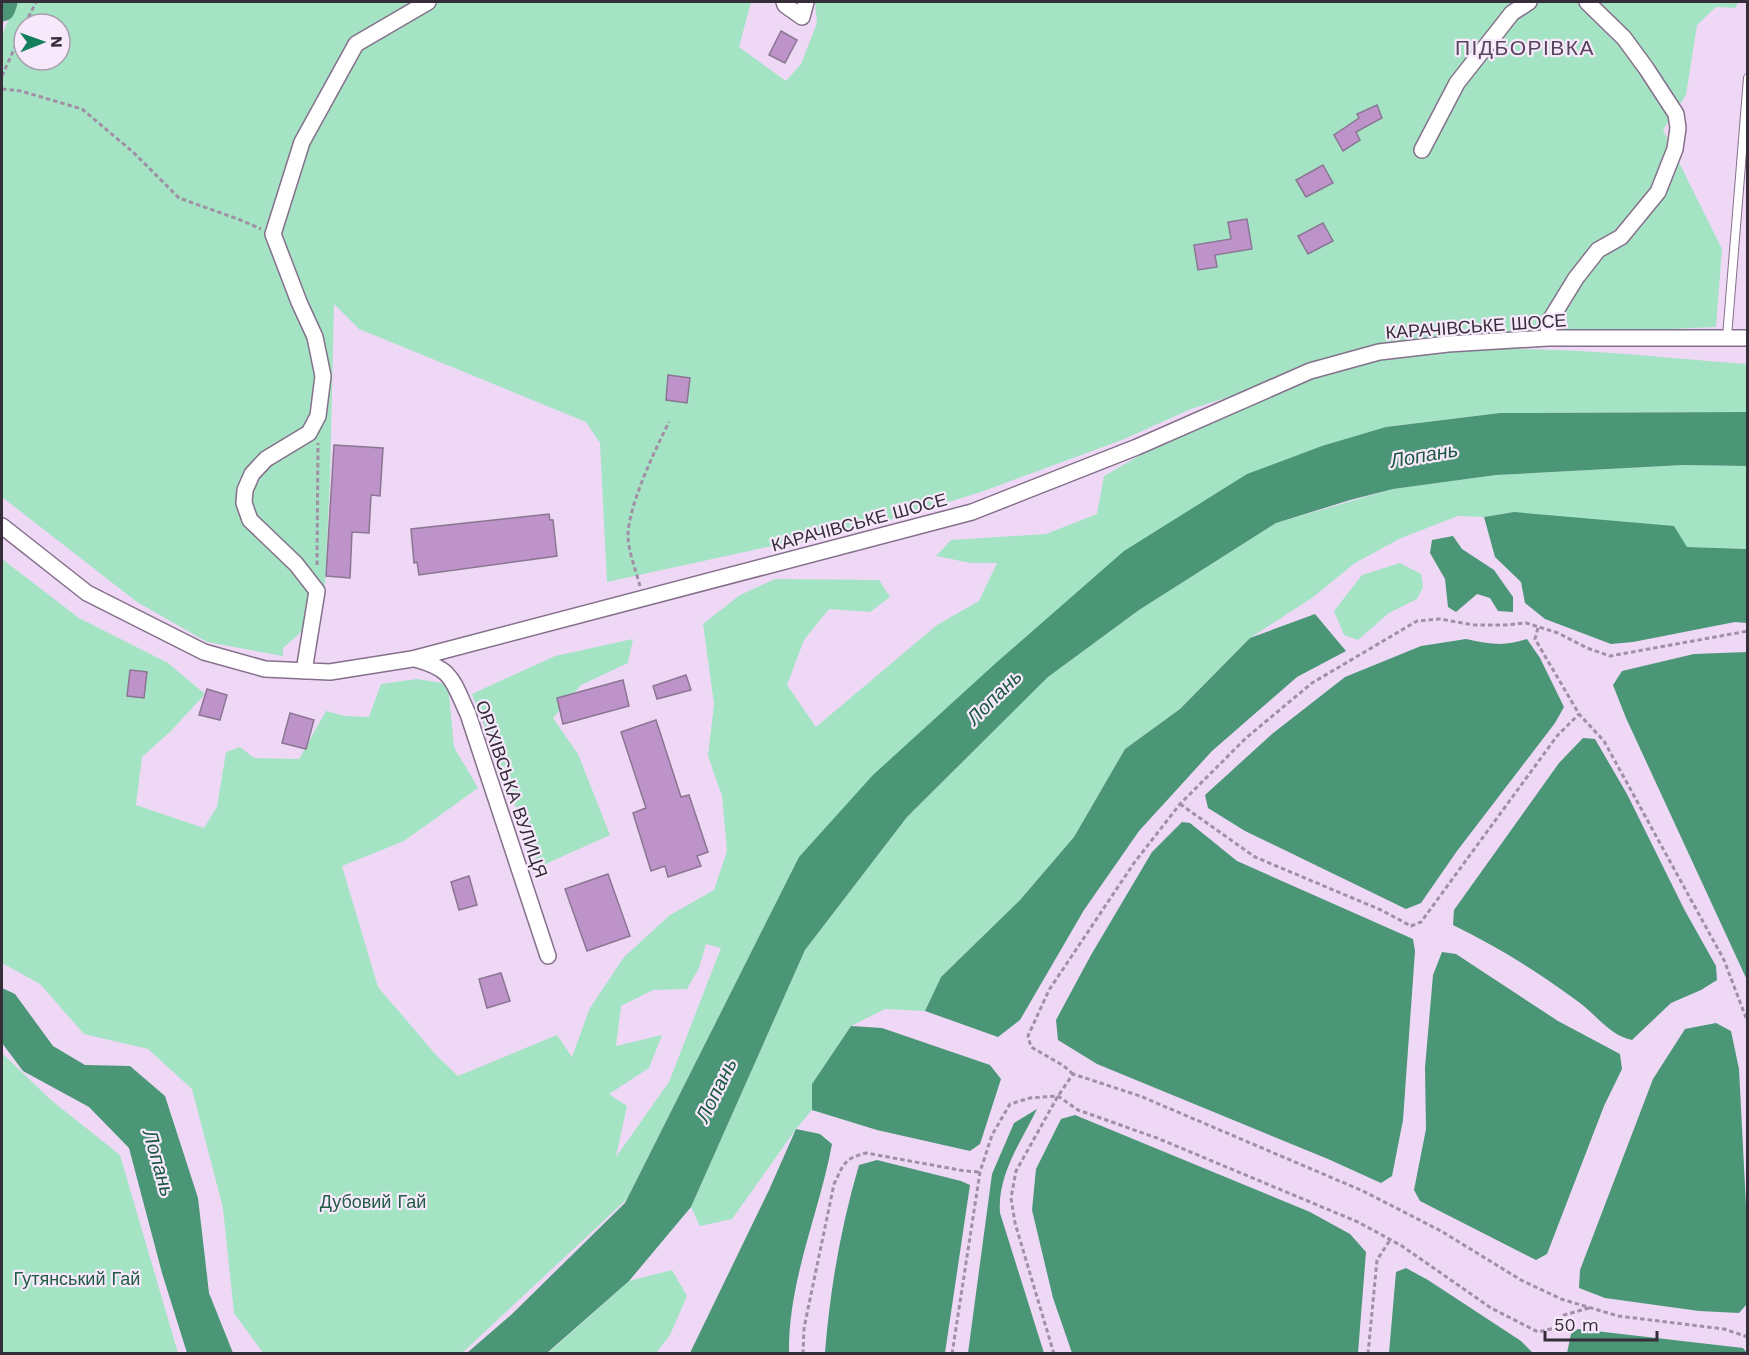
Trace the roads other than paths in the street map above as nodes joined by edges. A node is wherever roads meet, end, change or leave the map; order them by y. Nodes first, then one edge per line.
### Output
1 (428, 2) edge
2 (784, 2) edge
3 (806, 2) edge
4 (1529, 2) edge
5 (1587, 2) edge
6 (1748, 78) edge
7 (1422, 150) dead end
8 (1726, 337) junction
9 (1548, 338) junction
10 (1748, 338) edge
11 (2, 526) edge
12 (412, 659) junction
13 (304, 671) junction
14 (548, 956) dead end

1 - 13 street
2 - 3 street
4 - 7 street
5 - 9 street
6 - 8 lane
8 - 9 street, КАРАЧІВСЬКЕ ШОСЕ
8 - 10 street, КАРАЧІВСЬКЕ ШОСЕ
9 - 12 street, КАРАЧІВСЬКЕ ШОСЕ
11 - 13 street, КАРАЧІВСЬКЕ ШОСЕ
12 - 13 street, КАРАЧІВСЬКЕ ШОСЕ
12 - 14 street, ОРІХІВСЬКА ВУЛИЦЯ

